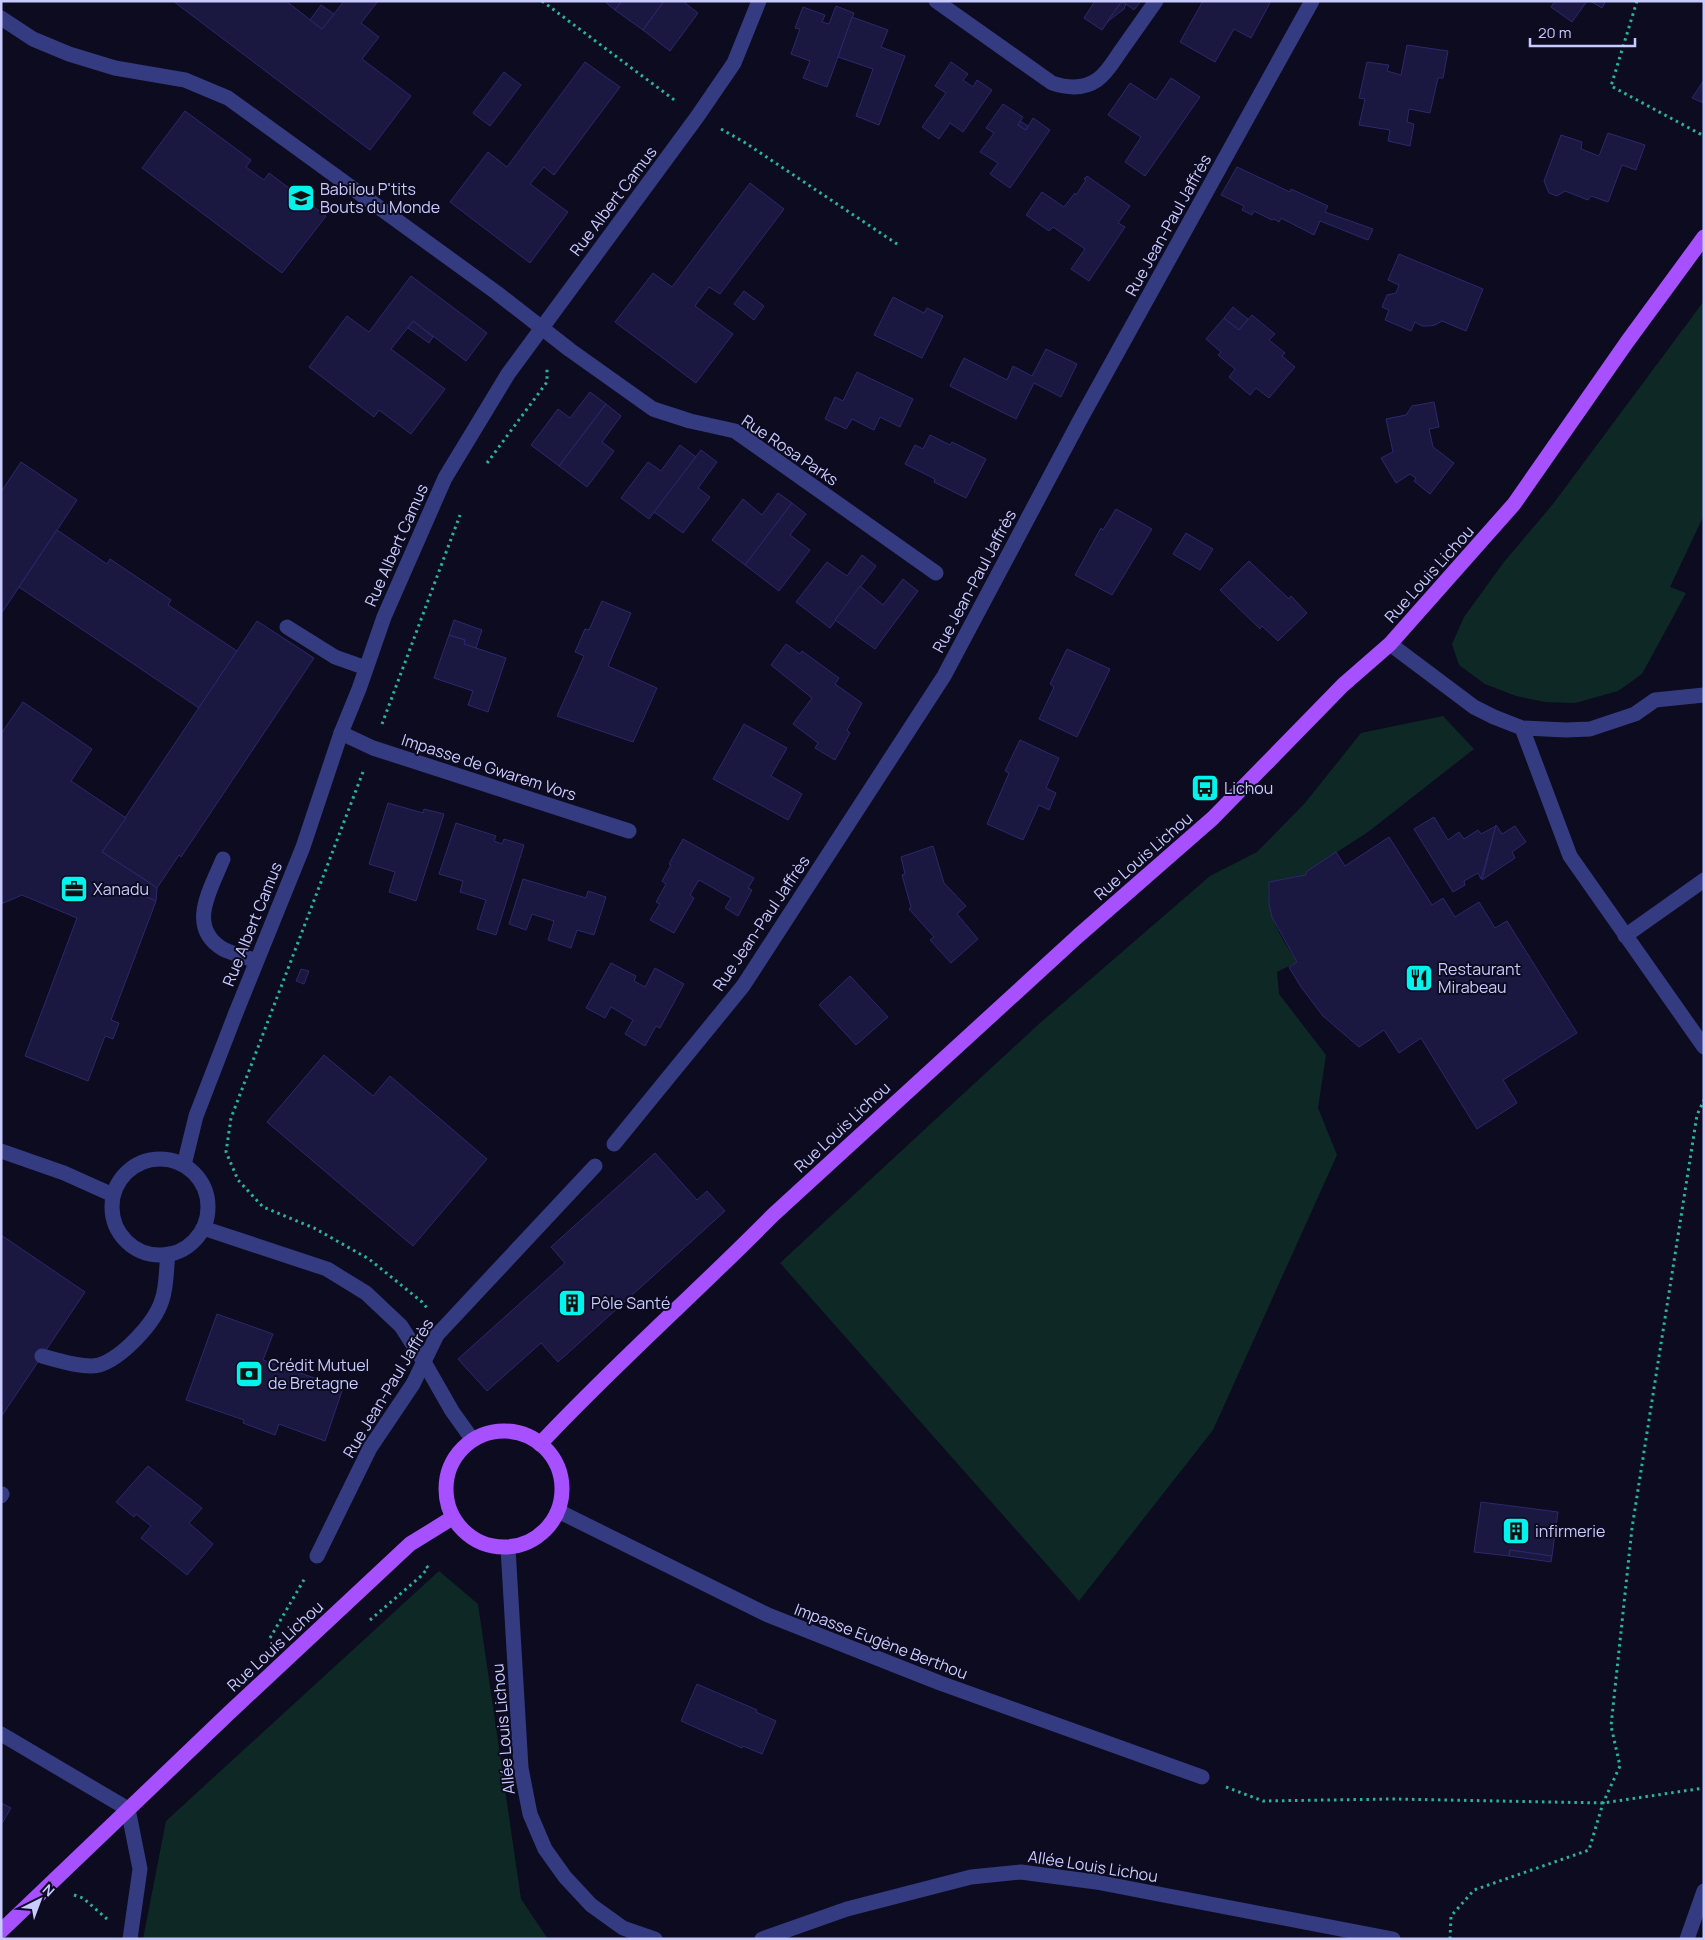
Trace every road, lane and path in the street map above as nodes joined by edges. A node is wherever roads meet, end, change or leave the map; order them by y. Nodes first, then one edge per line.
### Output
1 (542, 1) edge
2 (759, 1) edge
3 (936, 1) edge
4 (1156, 1) edge
5 (1312, 1) edge
6 (1637, 1) edge
7 (1, 18) edge
8 (697, 117) junction
9 (1704, 136) edge
10 (1704, 237) edge
11 (900, 246) dead end
12 (541, 327) junction
13 (483, 468) dead end
14 (461, 511) dead end
15 (936, 573) dead end
16 (286, 627) dead end
17 (1390, 644) junction
18 (366, 668) junction
19 (1704, 695) edge
20 (1522, 728) junction
21 (341, 733) junction
22 (373, 748) junction
23 (629, 830) dead end
24 (223, 859) dead end
25 (1704, 880) edge
26 (1625, 936) junction
27 (256, 961) junction
28 (1704, 1047) edge
29 (1704, 1100) edge
30 (614, 1144) dead end
31 (1, 1151) edge
32 (184, 1165) junction
33 (595, 1166) dead end
34 (113, 1195) junction
35 (203, 1228) junction
36 (168, 1254) junction
37 (442, 1329) junction
38 (42, 1356) dead end
39 (424, 1362) junction
40 (472, 1439) junction
41 (540, 1444) junction
42 (558, 1511) junction
43 (452, 1518) junction
44 (508, 1548) junction
45 (318, 1556) joint
46 (268, 1642) dead end
47 (1, 1734) edge
48 (1202, 1777) joint
49 (1704, 1788) edge
50 (1603, 1803) junction
51 (128, 1809) junction
52 (47, 1887) junction
53 (1704, 1890) edge
54 (108, 1920) dead end
55 (1, 1931) edge
56 (1316, 1932) edge
57 (130, 1939) edge
58 (655, 1939) edge
59 (762, 1939) edge
60 (1393, 1939) edge
61 (1450, 1939) edge
62 (1687, 1939) edge

1 - 8 path
2 - 8 street, Rue Albert Camus
3 - 4 street
5 - 30 street, Rue Jean-Paul Jaffrès
6 - 9 path
7 - 12 street, Rue Rosa Parks
8 - 11 path
8 - 12 street, Rue Albert Camus
10 - 17 main road, Rue Louis Lichou
12 - 13 path
12 - 15 street, Rue Rosa Parks
12 - 18 street, Rue Albert Camus
14 - 22 path
16 - 18 street
17 - 20 street
17 - 41 main road, Rue Louis Lichou
18 - 21 street, Rue Albert Camus
19 - 20 street
20 - 26 street
21 - 22 street, Impasse de Gwarem Vors
21 - 27 street, Rue Albert Camus
22 - 23 street, Impasse de Gwarem Vors
22 - 37 path
24 - 27 street
25 - 26 street
26 - 28 street
27 - 32 street, Rue Albert Camus
29 - 50 path
31 - 34 street
32 - 34 street
32 - 35 street
33 - 37 street, Rue Jean-Paul Jaffrès
34 - 36 street
35 - 36 street
35 - 39 street
36 - 38 street
37 - 39 street, Rue Jean-Paul Jaffrès
39 - 40 street
39 - 45 street, Rue Jean-Paul Jaffrès
40 - 41 main road
40 - 43 main road
41 - 42 main road
42 - 44 main road
42 - 48 street, Impasse Eugène Berthou
43 - 44 main road
43 - 51 main road, Rue Louis Lichou
44 - 58 street, Allée Louis Lichou
45 - 46 path
47 - 51 street
48 - 50 path
49 - 50 path
50 - 61 path
51 - 52 main road, Rue Louis Lichou
51 - 57 street
52 - 54 path
52 - 55 main road, Rue Louis Lichou
53 - 62 street
56 - 59 street, Allée Louis Lichou
56 - 60 street, Allée Louis Lichou

